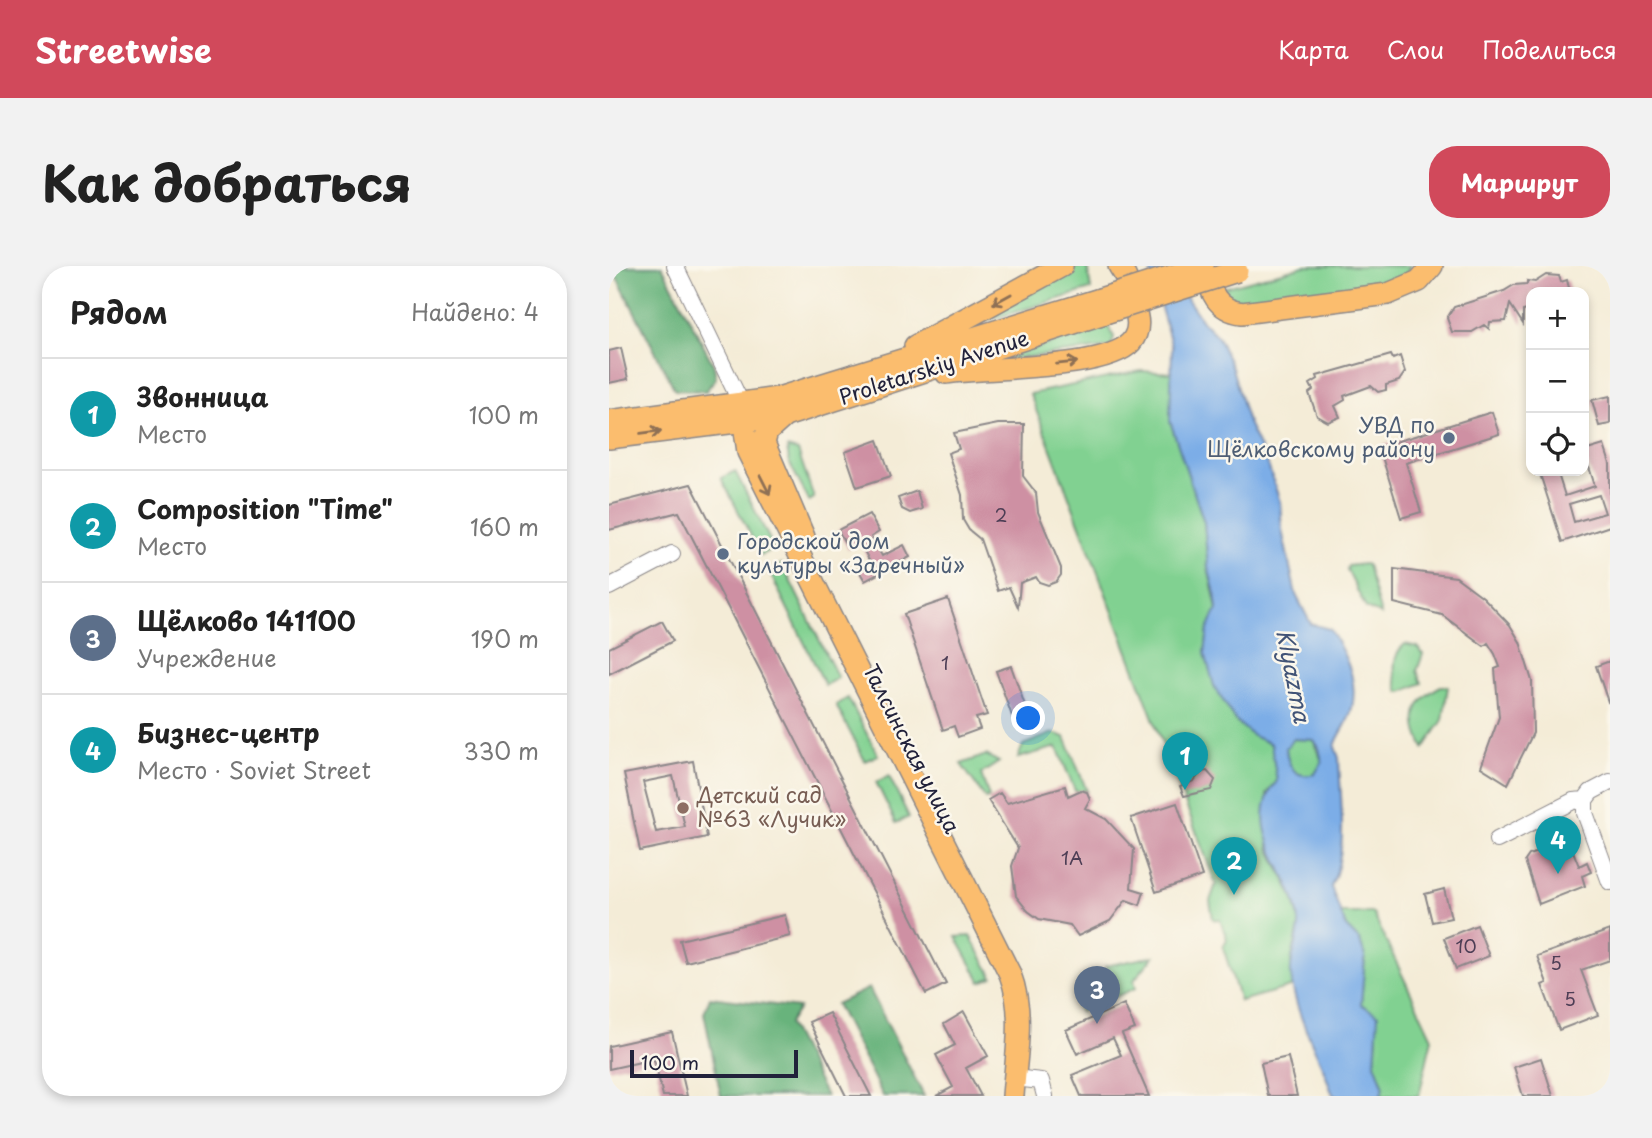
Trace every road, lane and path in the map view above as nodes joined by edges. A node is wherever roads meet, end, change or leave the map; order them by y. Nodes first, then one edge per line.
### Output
1 (675, 266) edge
2 (1062, 266) edge
3 (1119, 266) edge
4 (1203, 266) edge
5 (1419, 266) edge
6 (1431, 266) edge
7 (1244, 268) edge
8 (1404, 289) junction
9 (1103, 306) junction
10 (877, 377) junction
11 (743, 412) junction
12 (785, 416) junction
13 (609, 421) edge
14 (609, 438) edge
15 (672, 554) dead end
16 (609, 587) edge
17 (1610, 782) edge
18 (1585, 800) junction
19 (1497, 840) dead end
20 (1610, 882) edge
21 (1020, 1087) edge
22 (1045, 1096) edge

1 - 11 street
2 -> 10 main road
10 -> 3 main road
4 - 8 main road
4 - 9 main road, Proletarskiy Avenue, bridge
5 - 8 main road
6 - 8 main road
7 - 9 main road, Proletarskiy Avenue, bridge
9 - 10 main road, Proletarskiy Avenue
10 - 11 main road, Proletarskiy Avenue
10 - 12 main road, Proletarskiy Avenue
11 - 12 main road, Proletarskiy Avenue
11 - 13 main road, Proletarskiy Avenue
14 -> 11 main road, Proletarskiy Avenue
11 -> 21 main road, Талсинская улица
12 - 21 main road, Талсинская улица
15 - 16 street
17 - 18 street
18 - 19 street
18 - 20 street
21 - 22 street

